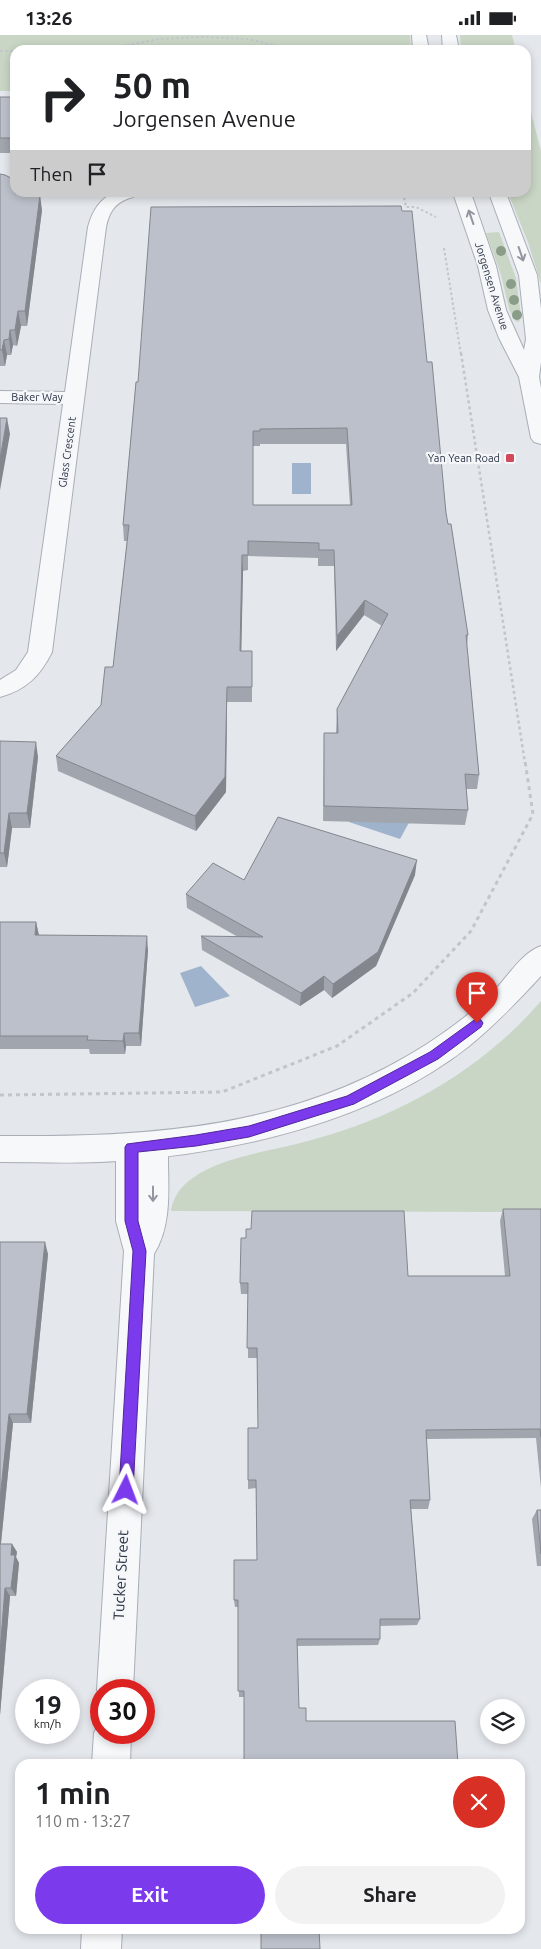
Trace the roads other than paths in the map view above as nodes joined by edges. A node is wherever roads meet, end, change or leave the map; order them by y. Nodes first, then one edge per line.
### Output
1 (102, 197) edge
2 (118, 197) edge
3 (463, 197) edge
4 (499, 197) edge
5 (110, 200) junction
6 (529, 377) junction
7 (0, 397) edge
8 (74, 397) junction
9 (541, 438) edge
10 (0, 689) edge
11 (541, 957) edge
12 (142, 1146) junction
13 (0, 1149) edge
14 (116, 1679) edge
15 (112, 1744) edge
16 (111, 1759) edge
17 (102, 1934) edge
18 (101, 1949) edge

1 - 5 street
2 - 5 street
6 -> 3 street, Jorgensen Avenue
4 -> 6 street, Jorgensen Avenue
5 - 8 street, Glass Crescent
6 - 9 street, Jorgensen Avenue
7 - 8 street, Baker Way
8 - 10 street, Glass Crescent
11 - 12 street
12 - 13 street
12 - 14 street, Tucker Street
15 - 16 street
17 - 18 street

